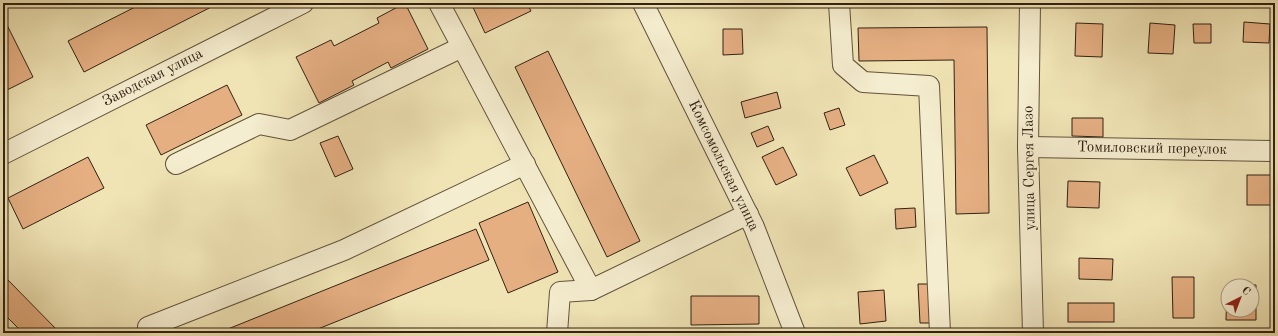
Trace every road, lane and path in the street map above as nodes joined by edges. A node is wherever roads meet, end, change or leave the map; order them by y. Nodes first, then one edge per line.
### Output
1 (303, 3) edge
2 (439, 3) edge
3 (643, 3) edge
4 (839, 3) edge
5 (1030, 3) edge
6 (462, 47) junction
7 (1028, 147) junction
8 (1275, 151) edge
9 (3, 154) edge
10 (176, 164) dead end
11 (525, 164) junction
12 (748, 214) junction
13 (591, 290) junction
14 (148, 327) dead end
15 (557, 333) edge
16 (795, 333) edge
17 (940, 333) edge
18 (1033, 333) edge

1 - 9 street, Заводская улица
2 - 6 street
3 - 12 street, Комсомольская улица
4 - 17 street
5 - 7 street, улица Сергея Лазо
6 - 10 street
6 - 11 street
7 - 8 street, Томиловский переулок
7 - 18 street, улица Сергея Лазо
11 - 13 street
11 - 14 street
12 - 13 street
12 - 16 street, Комсомольская улица
13 - 15 street

